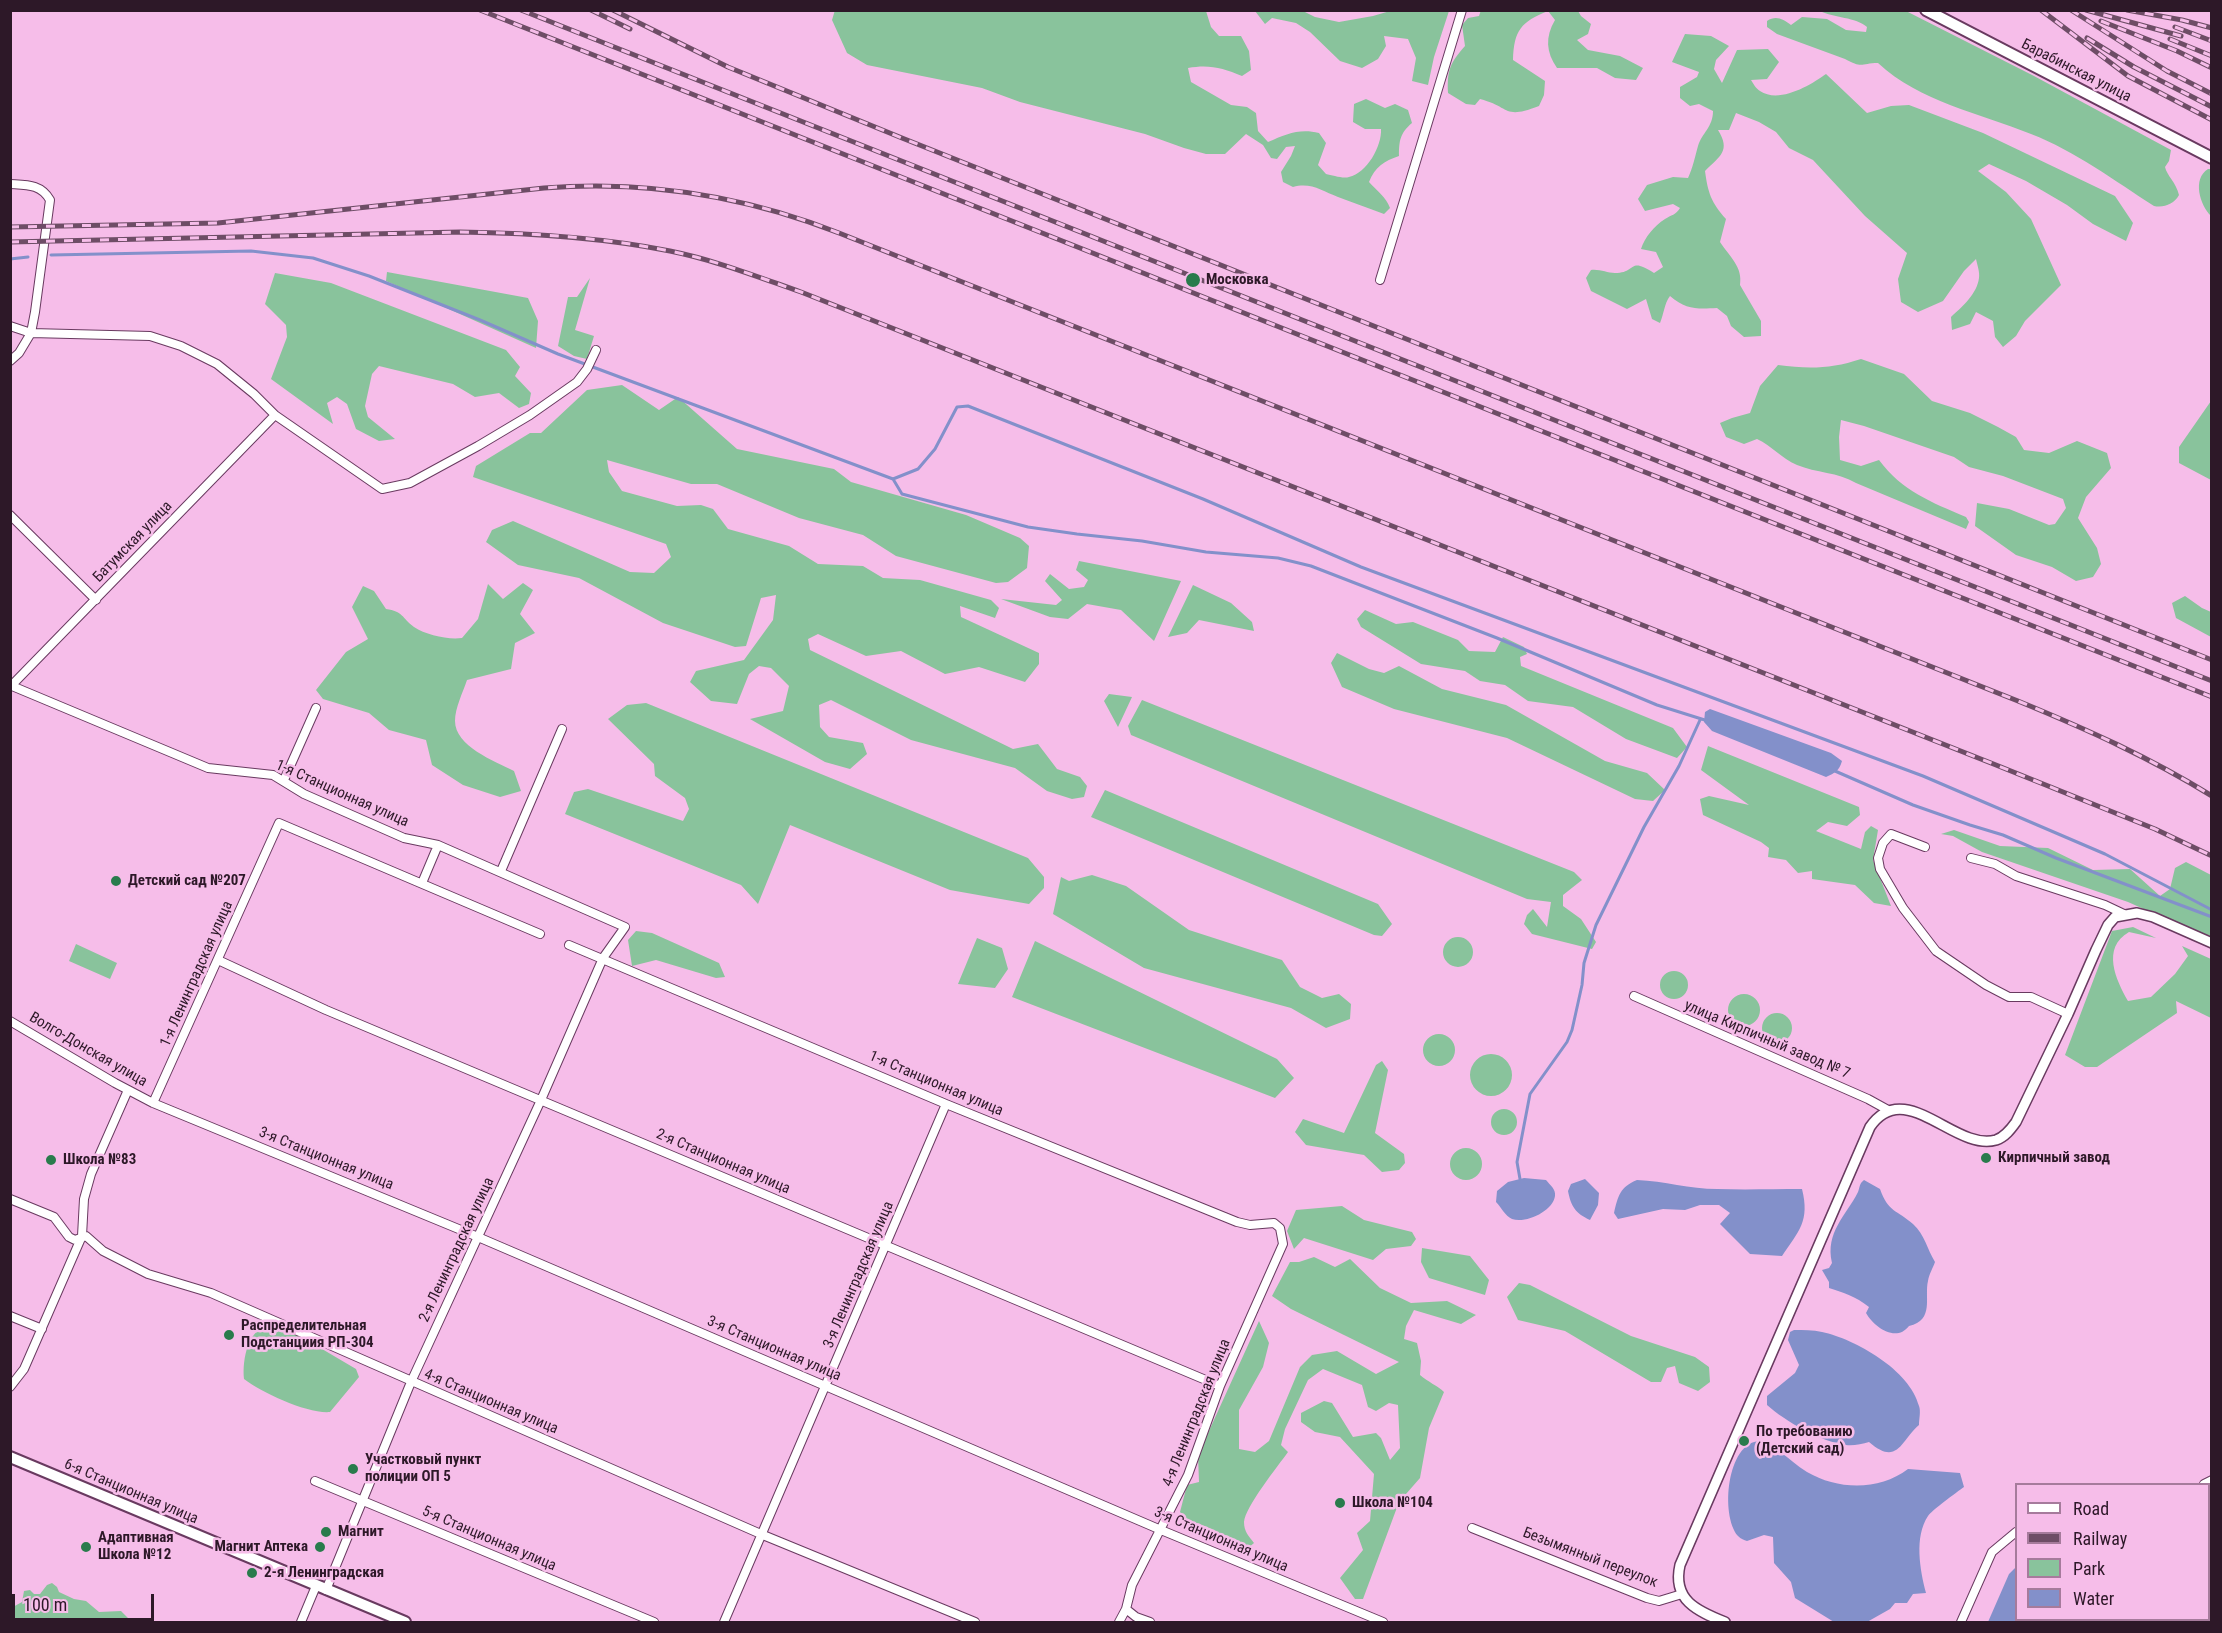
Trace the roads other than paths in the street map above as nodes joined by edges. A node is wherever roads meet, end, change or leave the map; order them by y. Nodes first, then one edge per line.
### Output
1 (1462, 10) edge
2 (1926, 10) edge
3 (2211, 158) edge
4 (10, 184) edge
5 (1380, 280) dead end
6 (10, 326) edge
7 (31, 333) junction
8 (596, 350) dead end
9 (10, 361) edge
10 (275, 415) junction
11 (10, 515) edge
12 (96, 600) junction
13 (11, 686) edge
14 (316, 708) dead end
15 (562, 729) dead end
16 (284, 780) junction
17 (438, 845) junction
18 (1925, 847) dead end
19 (1971, 858) dead end
20 (501, 871) junction
21 (422, 883) junction
22 (2124, 914) junction
23 (625, 927) joint
24 (540, 934) dead end
25 (2211, 943) edge
26 (568, 945) dead end
27 (603, 958) junction
28 (218, 960) junction
29 (1634, 996) dead end
30 (2068, 1014) junction
31 (10, 1021) edge
32 (128, 1090) junction
33 (542, 1100) junction
34 (153, 1103) junction
35 (946, 1104) junction
36 (1888, 1110) junction
37 (10, 1199) edge
38 (82, 1236) junction
39 (478, 1237) junction
40 (1283, 1244) joint
41 (886, 1245) junction
42 (10, 1316) edge
43 (42, 1329) junction
44 (411, 1382) junction
45 (1220, 1386) junction
46 (10, 1387) edge
47 (826, 1387) junction
48 (10, 1457) edge
49 (315, 1481) dead end
50 (362, 1501) junction
51 (1472, 1528) dead end
52 (1161, 1530) junction
53 (2015, 1533) edge
54 (763, 1535) junction
55 (321, 1588) junction
56 (1682, 1594) junction
57 (1126, 1609) junction
58 (301, 1623) edge
59 (405, 1623) edge
60 (654, 1623) edge
61 (724, 1623) edge
62 (975, 1623) edge
63 (1119, 1623) edge
64 (1150, 1623) edge
65 (1383, 1623) edge
66 (1725, 1623) edge
67 (1961, 1623) edge

1 - 5 street
2 - 3 main road, Барабинская улица
4 - 7 street
6 - 7 street
7 - 9 street
7 - 10 street
8 - 10 street
10 - 12 street, Батумская улица
11 - 12 street
12 - 13 street, Батумская улица
13 - 16 street, 1-я Станционная улица
14 - 16 street
15 - 20 street
16 - 17 street, 1-я Станционная улица
17 - 20 street, 1-я Станционная улица
17 - 21 street
18 - 30 street
19 - 22 street
20 - 23 street, 1-я Станционная улица
21 - 24 street
21 - 28 street, 1-я Ленинградская улица
22 - 25 street
22 - 30 street
23 - 27 street, 2-я Ленинградская улица
26 - 27 street, 1-я Станционная улица
27 - 33 street, 2-я Ленинградская улица
27 - 35 street, 1-я Станционная улица
28 - 33 street, 2-я Станционная улица
28 - 34 street, 1-я Ленинградская улица
29 - 36 street, улица Кирпичный завод № 7
30 - 36 street
31 - 32 street, Волго-Донская улица
32 - 34 street, Волго-Донская улица
32 - 38 street
33 - 39 street, 2-я Ленинградская улица
33 - 41 street, 2-я Станционная улица
34 - 39 street, 3-я Станционная улица
35 - 40 street, 1-я Станционная улица
35 - 41 street, 3-я Ленинградская улица
36 - 56 street
37 - 38 street, 4-я Станционная улица
38 - 43 street
38 - 44 street, 4-я Станционная улица
39 - 44 street, 2-я Ленинградская улица
39 - 47 street, 3-я Станционная улица
40 - 45 street, 4-я Ленинградская улица
41 - 45 street, 2-я Станционная улица
41 - 47 street, 3-я Ленинградская улица
42 - 43 street
43 - 46 street
44 - 50 street, 2-я Ленинградская улица
44 - 54 street, 4-я Станционная улица
45 - 52 street, 4-я Ленинградская улица
47 - 52 street, 3-я Станционная улица
47 - 54 street, 3-я Ленинградская улица
48 - 55 main road, 6-я Станционная улица
49 - 50 street, 5-я Станционная улица
50 - 55 street, 2-я Ленинградская улица
50 - 60 street, 5-я Станционная улица
51 - 56 street, Безымянный переулок
52 - 57 street, 4-я Ленинградская улица
52 - 65 street, 3-я Станционная улица
53 - 67 street
54 - 61 street, 3-я Ленинградская улица
54 - 62 street, 4-я Станционная улица
55 - 58 street, 2-я Ленинградская улица
55 - 59 main road, 6-я Станционная улица
56 - 66 street
57 - 63 street, 4-я Ленинградская улица
57 - 64 street

